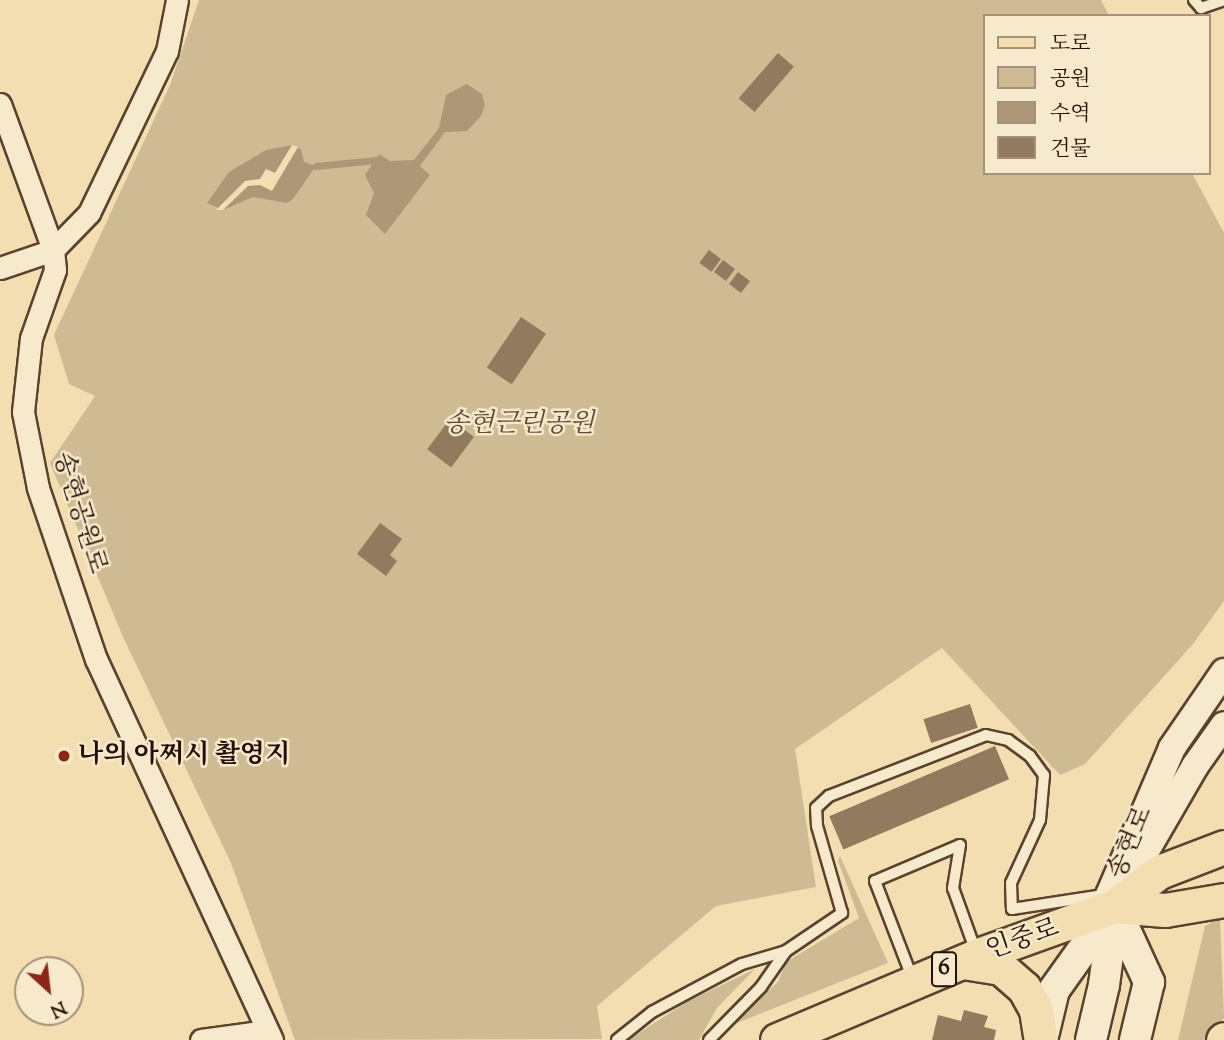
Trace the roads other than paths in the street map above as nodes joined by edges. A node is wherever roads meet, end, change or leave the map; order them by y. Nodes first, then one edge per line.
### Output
1 (177, 0) edge
2 (1194, 0) edge
3 (1224, 0) edge
4 (0, 104) edge
5 (53, 250) junction
6 (0, 268) edge
7 (1224, 672) edge
8 (1224, 725) edge
9 (1224, 847) edge
10 (1112, 900) junction
11 (1224, 900) edge
12 (786, 951) junction
13 (969, 958) junction
14 (914, 983) junction
15 (269, 1036) edge
16 (201, 1040) edge
17 (617, 1040) edge
18 (709, 1040) edge
19 (777, 1040) edge
20 (1042, 1040) edge
21 (1091, 1040) edge
22 (1135, 1040) edge

1 - 5 street
2 - 3 lane
4 - 5 street
5 - 6 street
5 - 15 street, 송현공원로
7 - 10 street, 송현로
8 - 10 street, 송현로
9 - 10 main road, 인중로 / 6
10 - 11 main road, 인중로 / 6
10 - 12 lane
10 - 13 main road, 인중로 / 6
10 - 20 main road
10 - 21 main road
10 - 22 main road
12 - 17 lane
12 - 18 lane
13 - 14 main road, 인중로 / 6
13 - 14 lane
13 - 20 main road
14 - 19 main road, 인중로 / 6
15 - 16 street

